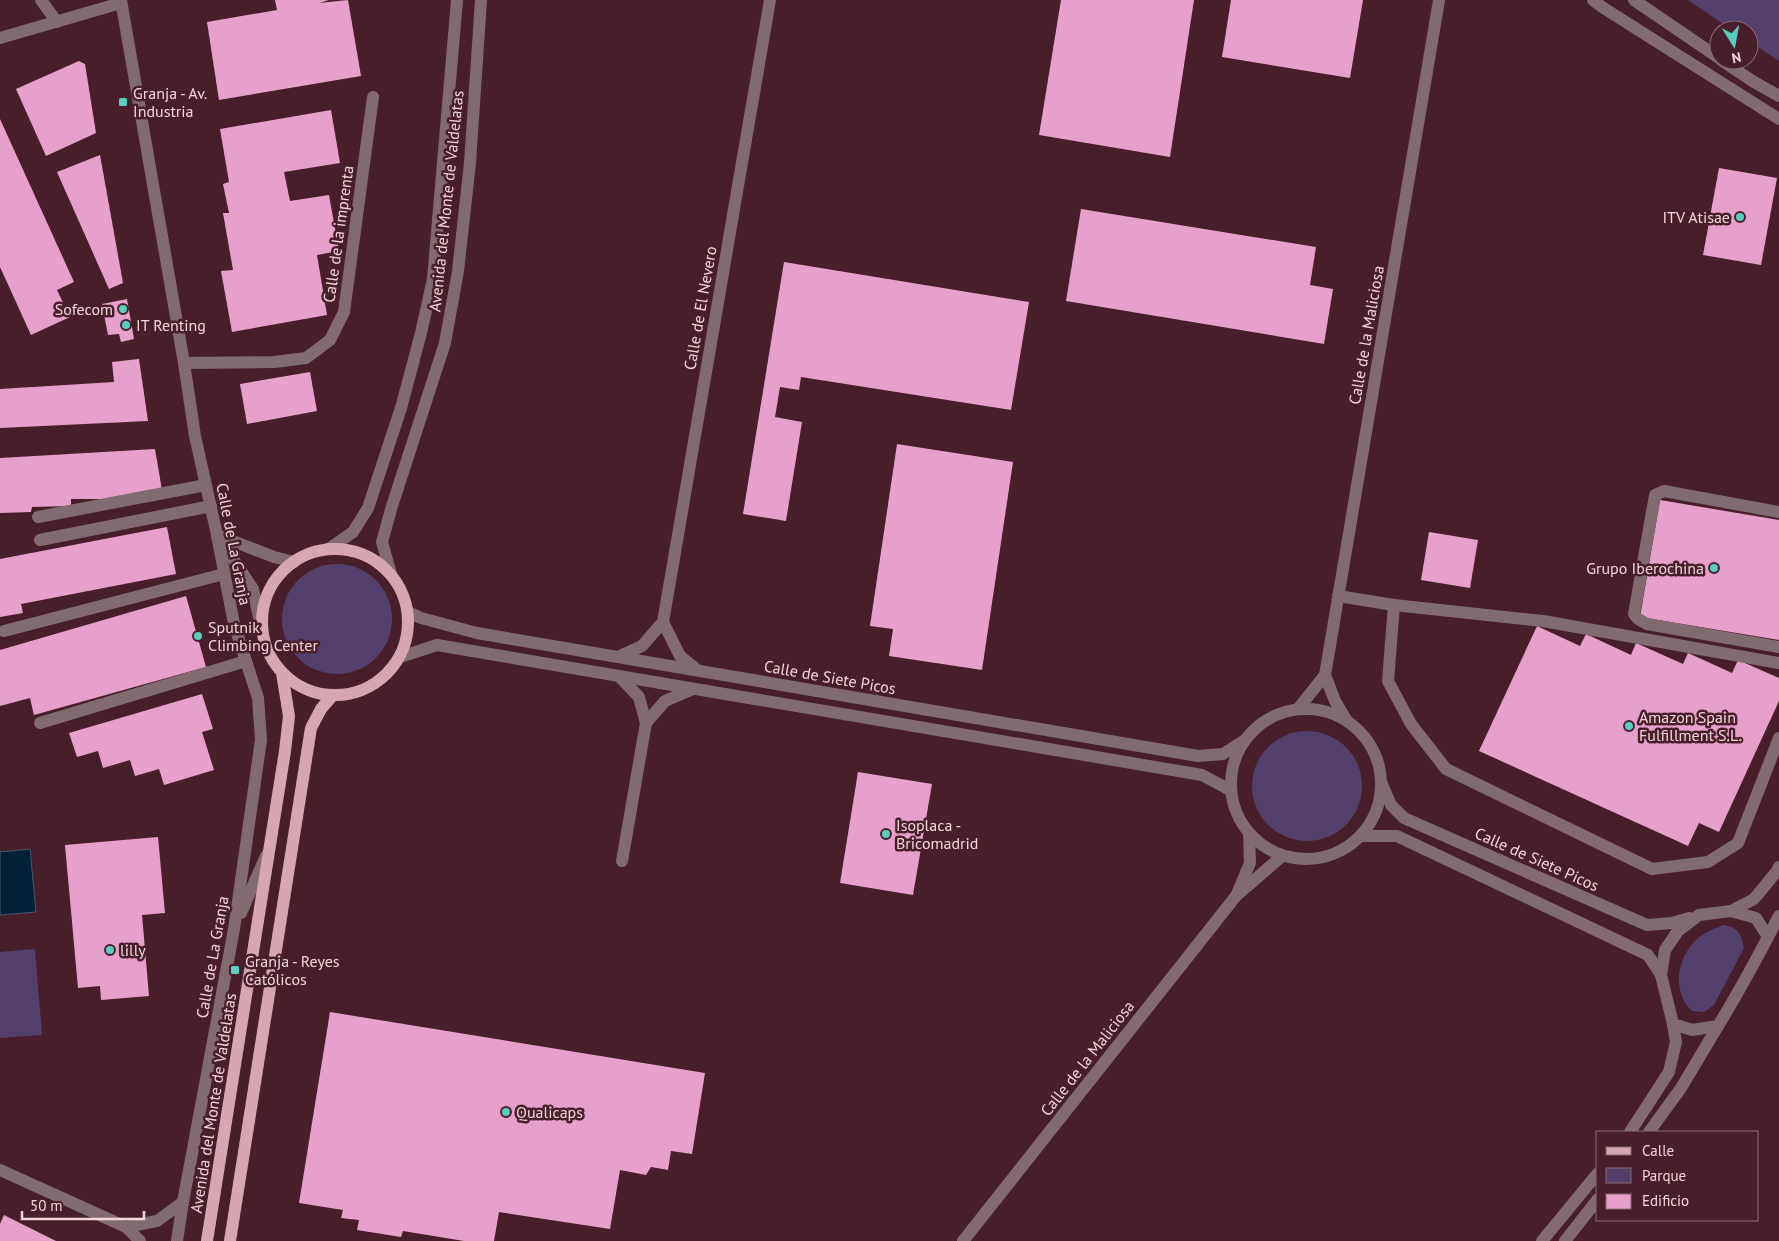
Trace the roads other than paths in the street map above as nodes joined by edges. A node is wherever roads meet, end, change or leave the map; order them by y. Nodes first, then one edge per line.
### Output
1 (41, 0) edge
2 (457, 0) edge
3 (481, 0) edge
4 (770, 0) edge
5 (1439, 0) edge
6 (1593, 0) edge
7 (1634, 0) edge
8 (121, 1) edge
9 (57, 22) junction
10 (0, 38) edge
11 (1709, 51) edge
12 (1736, 70) edge
13 (1779, 96) edge
14 (373, 97) dead end
15 (1779, 119) edge
16 (184, 363) junction
17 (206, 485) junction
18 (211, 506) junction
19 (1779, 512) edge
20 (38, 517) dead end
21 (217, 535) junction
22 (40, 540) dead end
23 (329, 549) junction
24 (294, 562) junction
25 (224, 574) junction
26 (391, 574) junction
27 (1338, 596) junction
28 (1394, 605) junction
29 (408, 612) junction
30 (663, 622) junction
31 (261, 627) junction
32 (4, 631) dead end
33 (1779, 647) edge
34 (400, 657) junction
35 (618, 657) junction
36 (246, 660) junction
37 (1779, 663) edge
38 (699, 671) junction
39 (282, 673) junction
40 (1324, 675) junction
41 (620, 676) junction
42 (694, 689) junction
43 (332, 696) junction
44 (1298, 709) junction
45 (1347, 721) junction
46 (40, 723) dead end
47 (646, 723) junction
48 (1779, 738) edge
49 (1245, 740) junction
50 (1382, 782) junction
51 (1230, 790) junction
52 (1249, 834) junction
53 (1361, 836) junction
54 (269, 849) junction
55 (1282, 856) junction
56 (622, 861) dead end
57 (1779, 866) edge
58 (1236, 896) junction
59 (1731, 911) junction
60 (1699, 915) junction
61 (1779, 916) edge
62 (234, 929) junction
63 (1768, 936) junction
64 (1662, 975) junction
65 (1673, 1024) junction
66 (1718, 1026) junction
67 (1631, 1131) edge
68 (1650, 1131) edge
69 (0, 1170) edge
70 (1596, 1175) edge
71 (183, 1202) junction
72 (1596, 1202) edge
73 (126, 1227) junction
74 (140, 1241) edge
75 (177, 1241) edge
76 (207, 1241) edge
77 (230, 1241) edge
78 (963, 1241) edge
79 (1542, 1241) edge
80 (1565, 1241) edge

1 - 9 street
2 - 23 street, Avenida del Monte de Valdelatas
3 - 26 street, Avenida del Monte de Valdelatas
4 - 30 street, Calle de El Nevero
5 - 27 street, Calle de la Maliciosa
6 - 15 street
7 - 11 street
8 - 9 street
8 - 16 street, Calle de La Granja
9 - 10 street
12 - 13 street
14 - 16 street, Calle de la imprenta
16 - 17 street, Calle de La Granja
17 - 18 street, Calle de La Granja
17 - 20 street
18 - 21 street, Calle de La Granja
18 - 22 street
19 - 33 street
21 - 24 street
21 - 25 street, Calle de La Granja
21 - 31 street
23 - 24 main road
23 - 26 main road
24 - 31 main road
25 - 32 street
25 - 36 street, Calle de La Granja
26 - 29 main road
27 - 28 street
27 - 40 street, Calle de la Maliciosa
28 - 37 street
28 - 48 street
29 - 34 main road
29 - 35 street, Calle de Siete Picos
30 - 35 street
30 - 38 street
31 - 39 main road
34 - 41 street
34 - 43 main road
35 - 38 street, Calle de Siete Picos
36 - 46 street
36 - 62 street, Calle de La Granja
38 - 49 street, Calle de Siete Picos
39 - 43 main road
39 - 54 main road, Avenida del Monte de Valdelatas
40 - 44 street, Calle de la Maliciosa
40 - 45 street
41 - 42 street
41 - 47 street
42 - 47 street
42 - 51 street
43 - 77 main road
44 - 45 street
44 - 49 street
45 - 50 street
47 - 56 street
49 - 51 street
50 - 53 street
50 - 60 street, Calle de Siete Picos
51 - 52 street
52 - 55 street
52 - 58 street, Calle de la Maliciosa
53 - 55 street
53 - 64 street
54 - 62 street
54 - 76 main road, Avenida del Monte de Valdelatas
55 - 58 street, Calle de la Maliciosa
57 - 59 street
58 - 78 street, Calle de la Maliciosa
59 - 60 street
59 - 63 street
60 - 64 street
61 - 63 street
62 - 71 street, Calle de La Granja
63 - 66 street
64 - 65 street
65 - 66 street
65 - 67 street
66 - 68 street
69 - 73 street
70 - 79 street
71 - 73 street
71 - 75 street, Calle de La Granja
72 - 80 street
73 - 74 street

